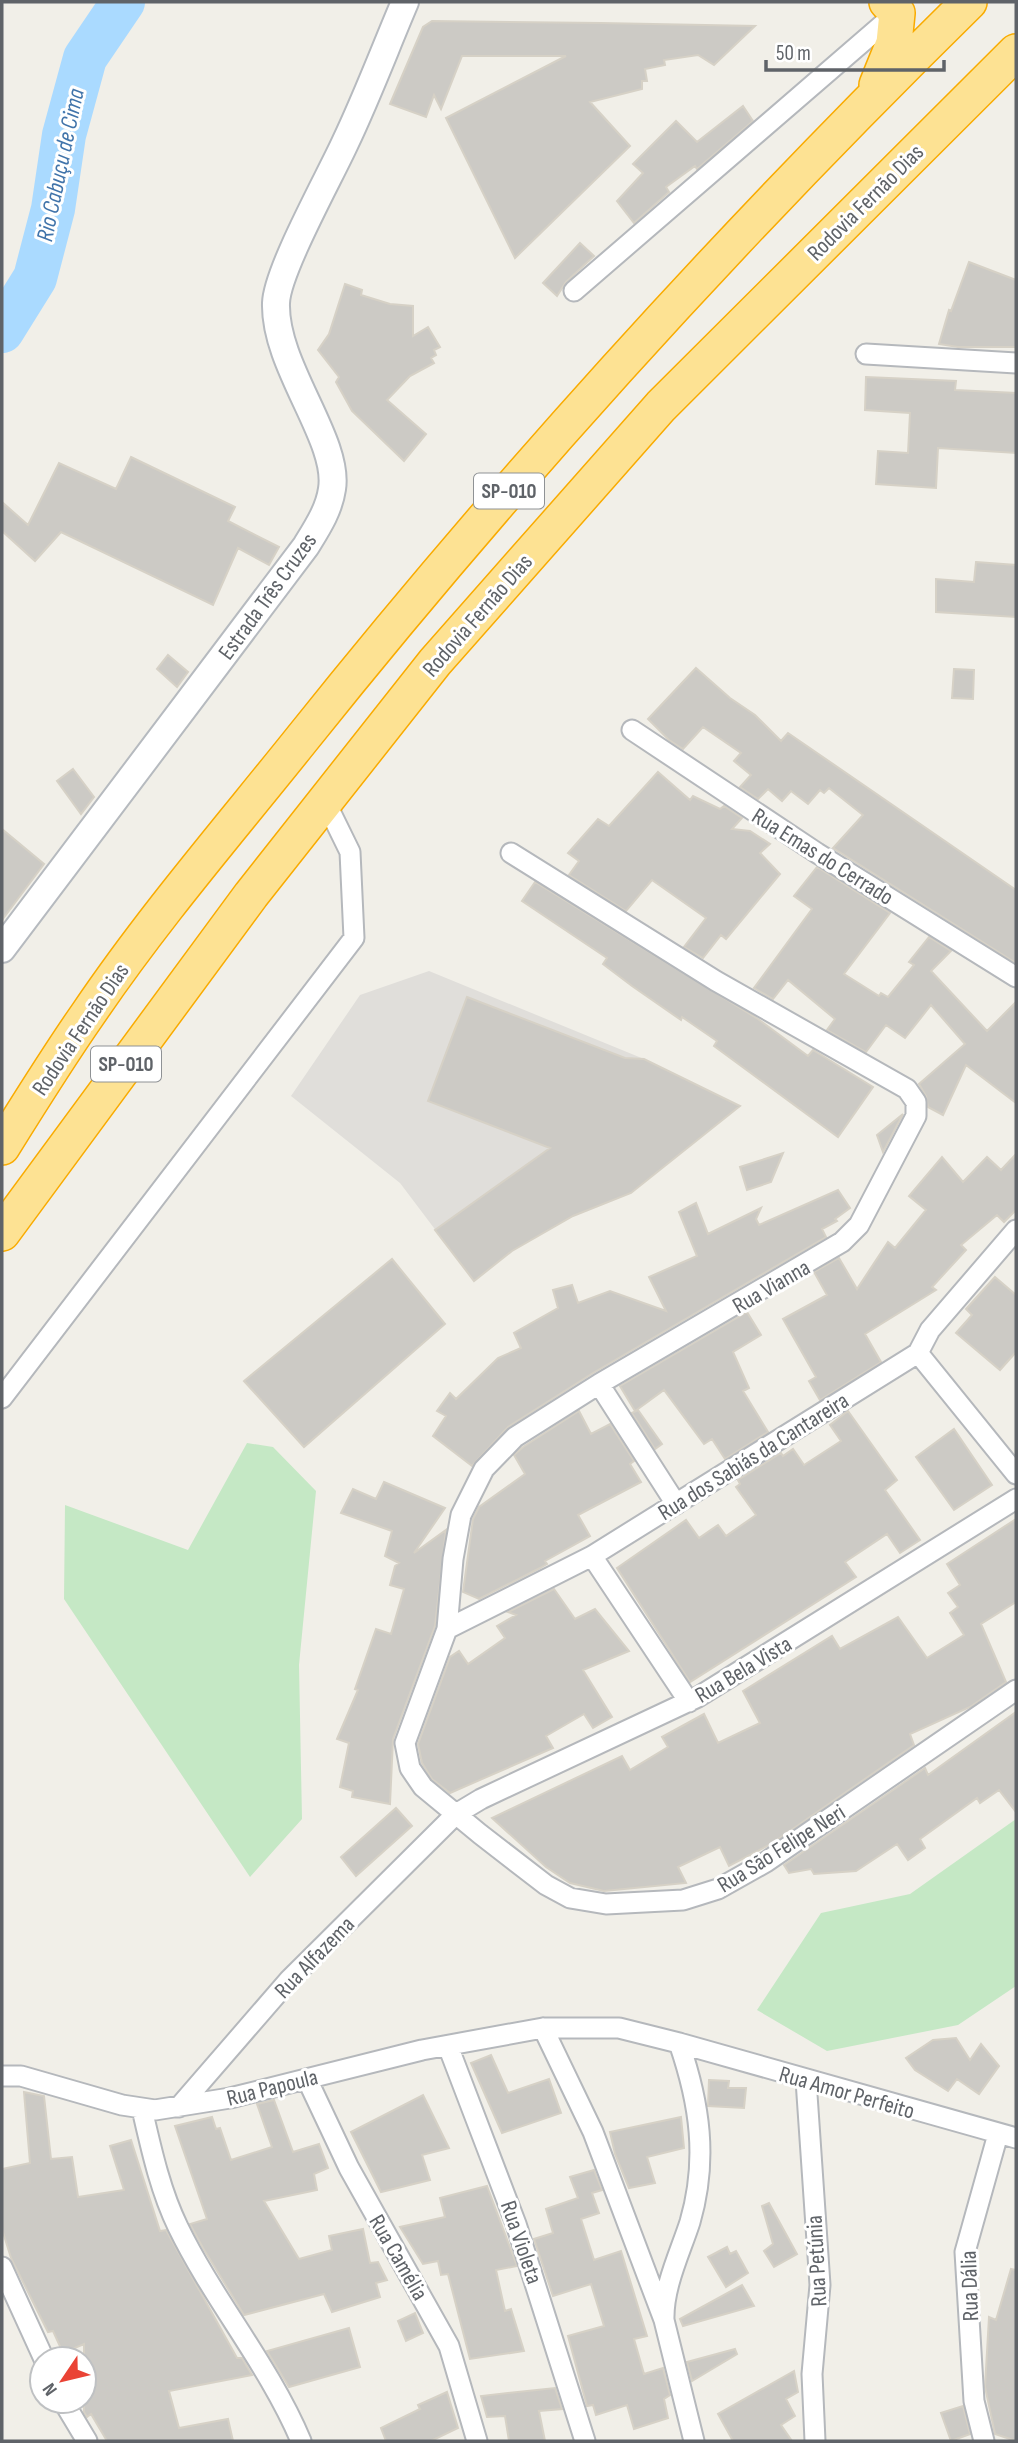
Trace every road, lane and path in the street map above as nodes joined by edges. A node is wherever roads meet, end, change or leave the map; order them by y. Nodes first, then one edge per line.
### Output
1 (405, 2) edge
2 (969, 2) edge
3 (892, 7) edge
4 (1016, 52) edge
5 (873, 96) junction
6 (574, 291) dead end
7 (866, 354) dead end
8 (1016, 363) edge
9 (632, 730) dead end
10 (326, 803) junction
11 (511, 853) dead end
12 (2, 949) edge
13 (1016, 977) edge
14 (88, 1013) junction
15 (2, 1102) edge
16 (2, 1147) edge
17 (1016, 1230) edge
18 (2, 1233) edge
19 (918, 1353) junction
20 (599, 1384) junction
21 (2, 1398) edge
22 (1016, 1474) edge
23 (1016, 1499) edge
24 (676, 1504) junction
25 (592, 1556) junction
26 (447, 1629) junction
27 (1016, 1690) edge
28 (689, 1702) junction
29 (456, 1814) junction
30 (543, 2028) junction
31 (679, 2043) junction
32 (448, 2046) junction
33 (2, 2076) edge
34 (307, 2079) junction
35 (806, 2080) junction
36 (179, 2107) junction
37 (142, 2109) junction
38 (1007, 2136) edge
39 (2, 2267) edge
40 (664, 2320) junction
41 (38, 2345) edge
42 (71, 2415) edge
43 (86, 2441) edge
44 (301, 2441) edge
45 (477, 2441) edge
46 (585, 2441) edge
47 (694, 2441) edge
48 (815, 2441) edge
49 (984, 2441) edge

1 - 12 main road, Estrada Três Cruzes
2 - 5 highway, Rodovia Fernão Dias / SP-010
3 - 5 highway
3 - 6 street
4 - 10 highway, Rodovia Fernão Dias / SP-010
5 - 14 highway, Rodovia Fernão Dias / SP-010
7 - 8 street
9 - 13 street, Rua Emas do Cerrado
10 - 18 highway, Rodovia Fernão Dias / SP-010
10 - 21 street
11 - 20 street, Rua Vianna
14 - 15 highway
14 - 16 highway, Rodovia Fernão Dias / SP-010
17 - 19 street, Rua dos Sabiás da Cantareira
19 - 22 street
19 - 24 street, Rua dos Sabiás da Cantareira
20 - 24 street
20 - 26 street, Rua Vianna
23 - 28 street, Rua Bela Vista
24 - 25 street, Rua dos Sabiás da Cantareira
25 - 26 street, Rua dos Sabiás da Cantareira
25 - 28 street
26 - 29 street, Rua Vianna
27 - 29 street, Rua São Felipe Neri
28 - 29 street, Rua Bela Vista
29 - 36 street, Rua Alfazema
30 - 31 street, Rua Papoula
30 - 32 street, Rua Papoula
30 - 40 street
31 - 35 street, Rua Amor Perfeito
31 - 40 street
32 - 34 street, Rua Papoula
32 - 46 street, Rua Violeta
33 - 37 street, Rua Papoula
34 - 36 street, Rua Papoula
34 - 45 street, Rua Camélia
35 - 38 street, Rua Amor Perfeito
35 - 48 street, Rua Petúnia
36 - 37 street, Rua Papoula
37 - 44 street
38 - 49 street, Rua Dália
39 - 41 street
40 - 47 street
42 - 43 street

